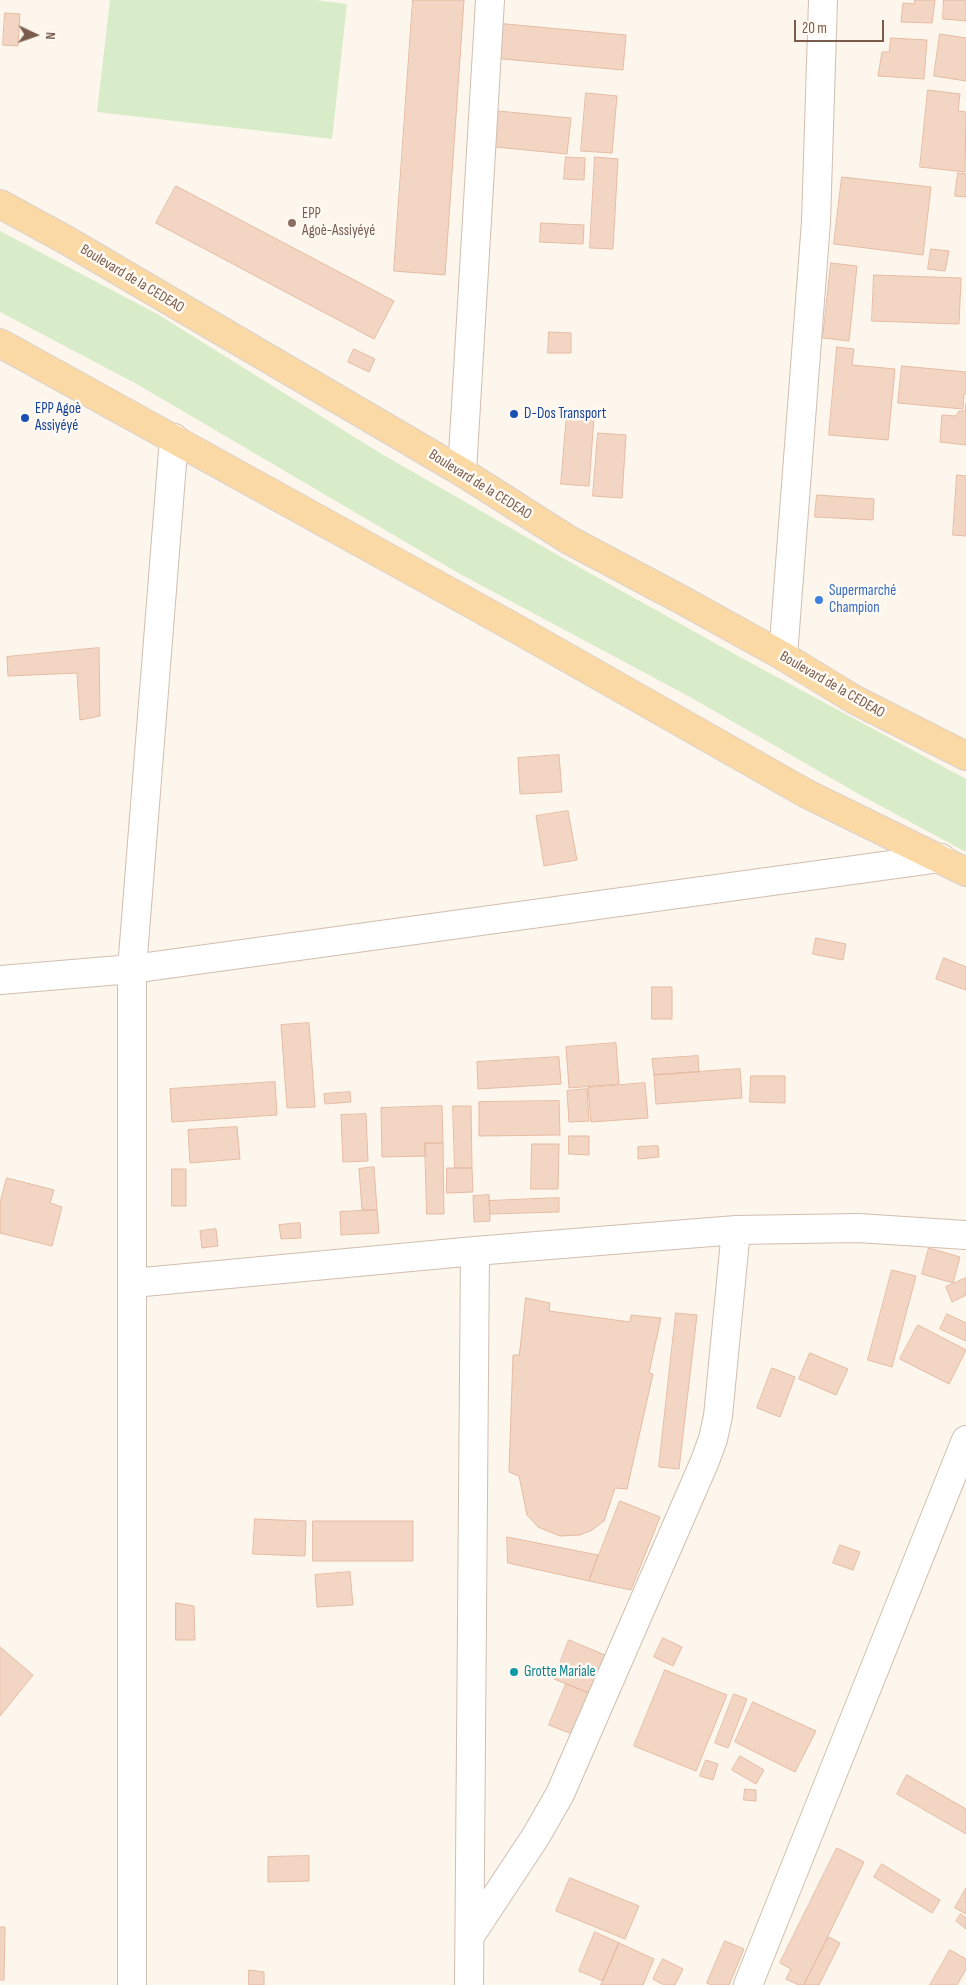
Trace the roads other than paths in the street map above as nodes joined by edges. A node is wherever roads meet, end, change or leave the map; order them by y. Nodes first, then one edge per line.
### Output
1 (490, 0) edge
2 (823, 0) edge
3 (0, 204) edge
4 (0, 343) edge
5 (174, 438) junction
6 (462, 472) junction
7 (783, 656) junction
8 (966, 756) edge
9 (941, 858) junction
10 (966, 872) edge
11 (132, 969) junction
12 (0, 980) edge
13 (736, 1230) junction
14 (966, 1235) edge
15 (475, 1251) junction
16 (133, 1283) junction
17 (966, 1440) edge
18 (470, 1936) junction
19 (132, 1985) edge
20 (469, 1985) edge
21 (748, 1985) edge

1 - 6 street
2 - 7 street
3 - 6 main road, Boulevard de la CEDEAO
4 - 5 main road
5 - 9 main road
5 - 11 street
6 - 7 main road, Boulevard de la CEDEAO
7 - 8 main road, Boulevard de la CEDEAO
9 - 10 main road
9 - 11 street
11 - 12 street
11 - 16 street
13 - 14 street
13 - 15 street
13 - 18 street
15 - 16 street
15 - 18 street
16 - 19 street
17 - 21 street
18 - 20 street

